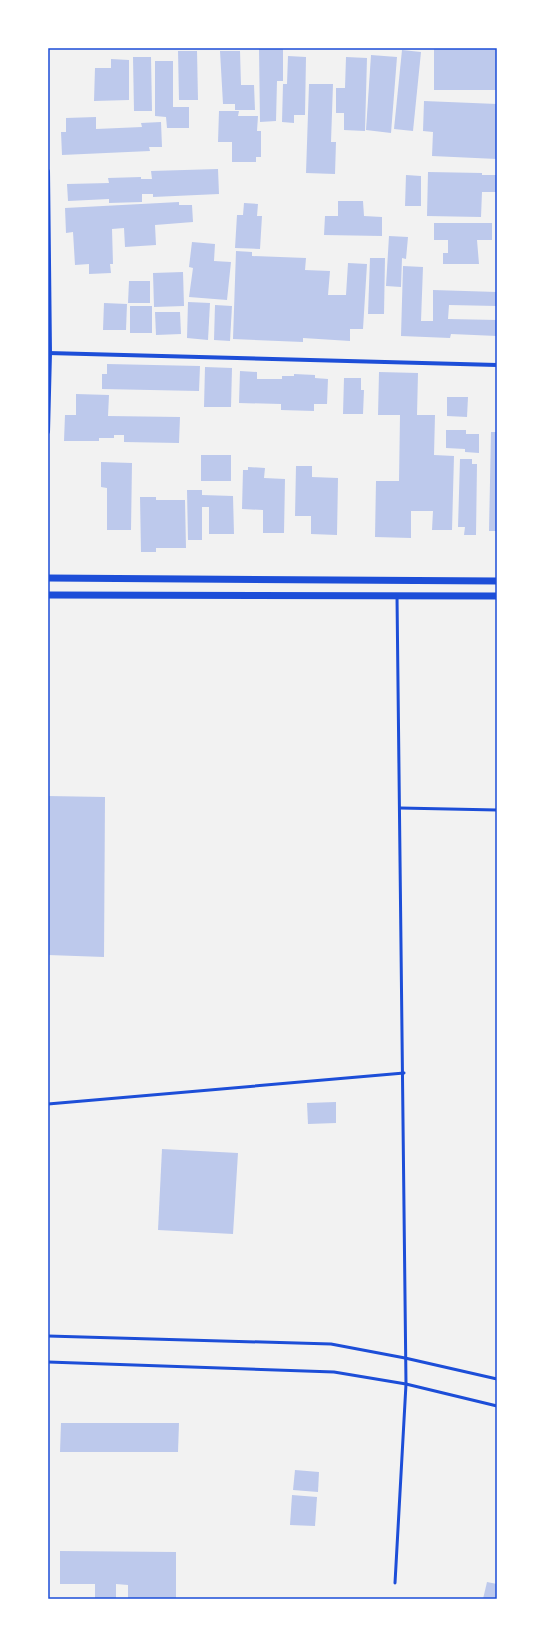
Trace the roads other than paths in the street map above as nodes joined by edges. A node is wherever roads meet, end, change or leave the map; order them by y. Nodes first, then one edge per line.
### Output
1 (48, 171) edge
2 (48, 186) edge
3 (49, 353) edge
4 (497, 365) edge
5 (48, 432) edge
6 (48, 578) edge
7 (497, 581) edge
8 (48, 595) edge
9 (397, 596) junction
10 (497, 596) edge
11 (400, 808) junction
12 (497, 810) edge
13 (404, 1073) junction
14 (48, 1104) edge
15 (48, 1336) edge
16 (405, 1358) junction
17 (48, 1362) edge
18 (497, 1379) edge
19 (406, 1384) junction
20 (497, 1406) edge
21 (395, 1583) dead end

1 - 2 street
2 - 3 street
3 - 4 street
3 - 5 street
6 - 7 street
8 - 9 street
9 - 10 street
9 - 11 lane
11 - 12 lane
11 - 13 lane
13 - 14 lane
13 - 16 lane
15 - 16 lane
16 - 18 lane
16 - 19 lane
17 - 19 lane
19 - 20 lane
19 - 21 lane

